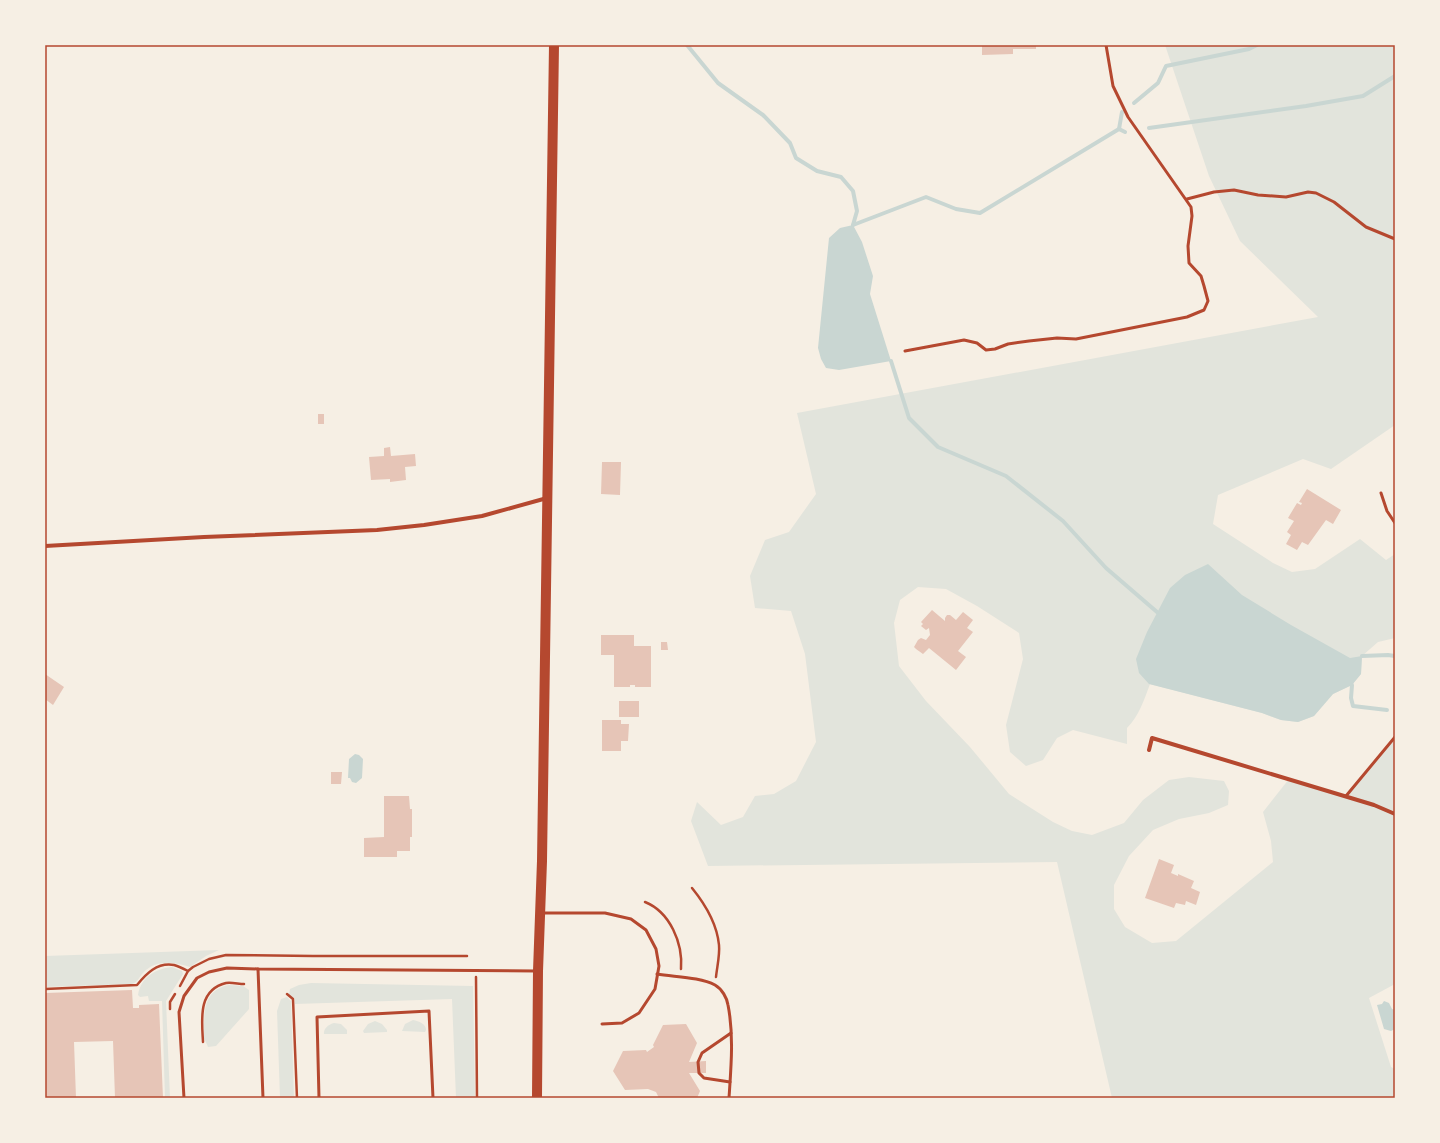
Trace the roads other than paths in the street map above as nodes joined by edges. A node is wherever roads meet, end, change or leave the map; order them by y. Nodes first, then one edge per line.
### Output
1 (554, 45) edge
2 (1106, 45) edge
3 (1186, 199) junction
4 (1395, 239) edge
5 (905, 351) dead end
6 (1381, 493) dead end
7 (547, 498) junction
8 (1395, 523) edge
9 (45, 546) edge
10 (1395, 737) edge
11 (1149, 750) dead end
12 (1346, 796) junction
13 (1395, 814) edge
14 (541, 912) junction
15 (258, 969) junction
16 (538, 971) junction
17 (658, 974) junction
18 (602, 1024) dead end
19 (731, 1033) junction
20 (730, 1082) junction
21 (184, 1098) edge
22 (263, 1098) edge
23 (319, 1098) edge
24 (433, 1098) edge
25 (537, 1098) edge
26 (729, 1098) edge

1 - 7 main road
2 - 3 lane
3 - 4 lane
3 - 5 lane
6 - 8 lane
7 - 9 street
7 - 14 main road
10 - 12 lane
11 - 12 street
12 - 13 street
14 - 16 main road
14 - 17 lane
15 - 16 lane
15 - 21 lane
15 - 22 lane
16 - 25 main road
17 - 18 lane
17 - 19 lane
19 - 20 lane
19 - 20 lane
20 - 26 lane
23 - 24 lane

